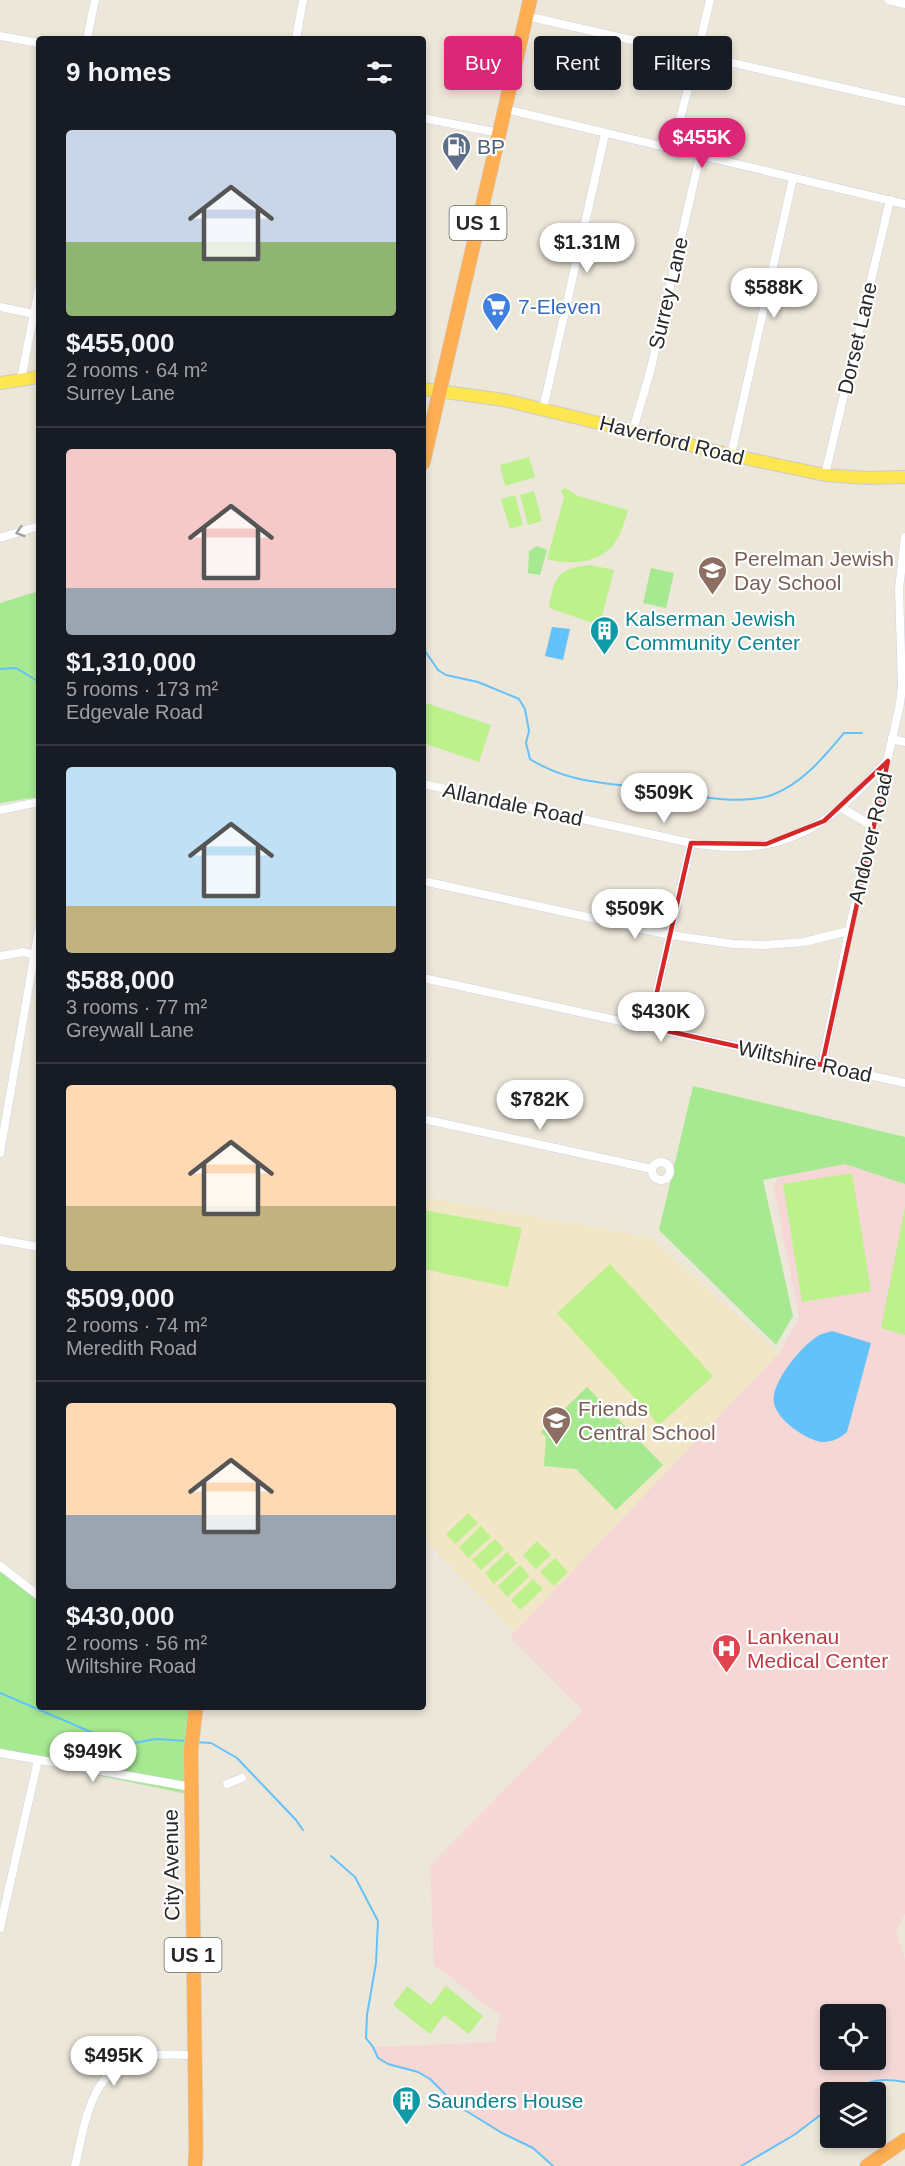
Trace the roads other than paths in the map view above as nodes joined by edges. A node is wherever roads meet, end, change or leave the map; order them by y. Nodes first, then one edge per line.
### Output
1 (95, 0) edge
2 (303, 0) edge
3 (530, 0) edge
4 (710, 0) edge
5 (894, 0) edge
6 (905, 4) edge
7 (526, 16) junction
8 (0, 36) edge
9 (88, 36) edge
10 (297, 36) edge
11 (701, 36) edge
12 (633, 40) edge
13 (36, 42) edge
14 (732, 63) edge
15 (688, 90) edge
16 (905, 102) edge
17 (505, 109) junction
18 (426, 119) edge
19 (499, 133) junction
20 (605, 134) junction
21 (672, 149) junction
22 (700, 156) junction
23 (793, 178) junction
24 (890, 200) junction
25 (905, 204) edge
26 (36, 304) edge
27 (0, 307) edge
28 (34, 314) junction
29 (36, 378) edge
30 (21, 380) junction
31 (0, 383) edge
32 (426, 390) edge
33 (439, 392) junction
34 (543, 409) junction
35 (633, 430) junction
36 (426, 450) edge
37 (731, 455) junction
38 (825, 475) junction
39 (905, 477) edge
40 (36, 526) edge
41 (905, 537) edge
42 (0, 538) edge
43 (892, 739) junction
44 (905, 742) edge
45 (888, 761) junction
46 (426, 785) edge
47 (36, 803) edge
48 (842, 808) junction
49 (0, 810) edge
50 (874, 826) junction
51 (692, 843) junction
52 (426, 882) edge
53 (849, 931) junction
54 (670, 935) junction
55 (0, 956) edge
56 (36, 956) edge
57 (36, 961) edge
58 (426, 979) edge
59 (649, 1028) junction
60 (822, 1065) junction
61 (905, 1083) edge
62 (426, 1120) edge
63 (0, 1153) edge
64 (652, 1169) dead end
65 (0, 1240) edge
66 (36, 1246) edge
67 (0, 1566) edge
68 (36, 1594) edge
69 (196, 1710) edge
70 (0, 1753) edge
71 (38, 1760) junction
72 (242, 1778) dead end
73 (227, 1784) dead end
74 (191, 1787) junction
75 (0, 1928) edge
76 (195, 2055) junction
77 (905, 2140) edge
78 (75, 2166) edge
79 (195, 2166) edge
80 (867, 2166) edge

1 - 9 street
2 - 10 street
3 - 7 highway, US 1
4 - 11 street
5 - 6 street
7 - 12 street
7 - 17 highway, US 1
8 - 13 street
14 - 16 street
15 - 21 street
17 - 19 highway, US 1
17 - 20 street
18 - 19 street
19 - 33 highway, US 1
20 - 21 street
20 - 34 street
21 - 22 street
22 - 23 street
22 - 35 street, Surrey Lane
23 - 24 street
23 - 37 street
24 - 25 street
24 - 38 street, Dorset Lane
26 - 28 street
27 - 28 street
28 - 30 street
29 - 30 main road
30 - 31 main road
32 - 33 main road, Haverford Road
33 - 34 main road, Haverford Road
33 - 36 highway, US 1
34 - 35 main road, Haverford Road
35 - 37 main road, Haverford Road
37 - 38 main road, Haverford Road
38 - 39 main road, Haverford Road
40 -> 42 street
41 - 43 street, Andover Road
43 - 44 street
43 - 45 street, Andover Road
45 - 48 street, Allandale Road
45 - 50 street, Andover Road
46 - 51 street, Allandale Road
47 - 49 street
48 - 50 street
48 - 51 street, Allandale Road
50 - 53 street, Andover Road
51 - 54 street
52 - 54 street
53 - 54 street
53 - 60 street, Andover Road
54 - 59 street
55 - 56 street
57 - 63 street
58 - 59 street, Wiltshire Road
59 - 60 street, Wiltshire Road
60 - 61 street, Wiltshire Road
62 - 64 street
65 - 66 street
67 - 68 street
69 - 74 highway, City Avenue / US 1
70 - 71 street
71 - 74 street
71 - 75 street
72 - 73 street
74 - 76 highway, City Avenue / US 1
76 - 78 street
76 - 79 highway, City Avenue / US 1
77 - 80 highway

